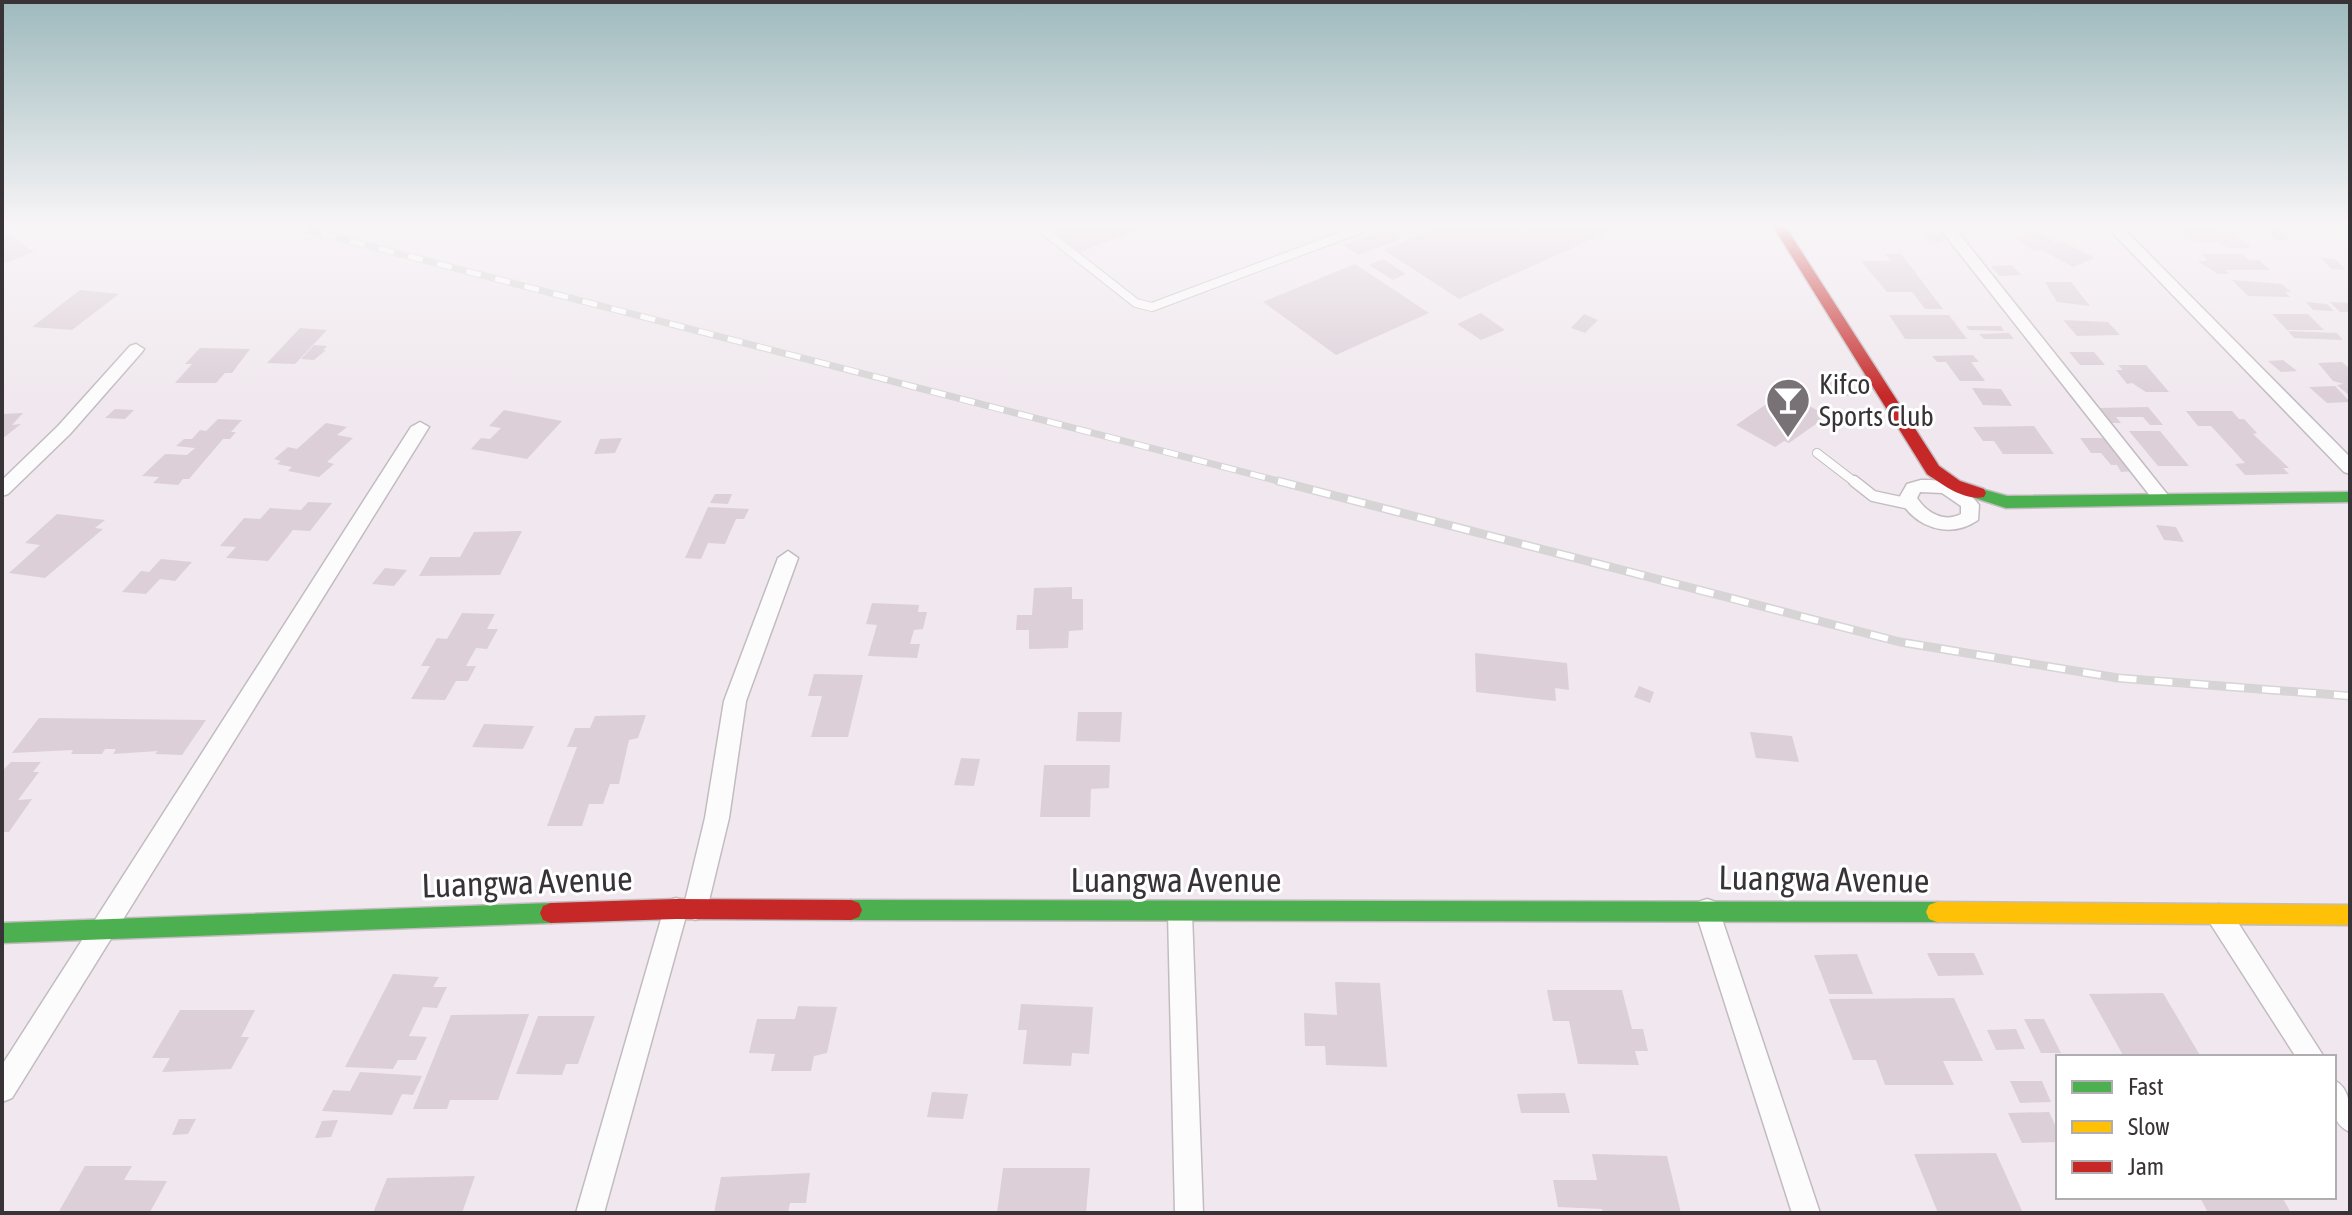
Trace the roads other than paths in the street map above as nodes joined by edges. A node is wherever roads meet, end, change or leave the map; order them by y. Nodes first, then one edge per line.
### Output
1 (1110, 283) edge
2 (1217, 283) edge
3 (1813, 283) edge
4 (1990, 283) edge
5 (2169, 283) edge
6 (136, 349) dead end
7 (420, 427) dead end
8 (1817, 453) dead end
9 (2350, 468) edge
10 (1931, 481) junction
11 (2, 490) edge
12 (1977, 494) joint
13 (2350, 497) edge
14 (2161, 498) junction
15 (2006, 502) junction
16 (1910, 504) junction
17 (1971, 516) junction
18 (788, 558) dead end
19 (685, 909) junction
20 (1707, 910) junction
21 (1180, 913) junction
22 (2219, 915) junction
23 (2350, 915) edge
24 (102, 930) junction
25 (2, 933) edge
26 (2310, 1055) edge
27 (2, 1089) edge
28 (2336, 1096) edge
29 (2350, 1118) edge
30 (590, 1213) edge
31 (1189, 1213) edge
32 (1806, 1213) edge

1 - 2 lane
3 - 10 street
4 - 14 street
5 - 9 street
6 - 11 street
7 - 24 street
8 - 16 lane
10 - 12 street
10 - 16 street
10 - 17 street
12 - 15 street
13 - 14 street
14 - 15 street
15 - 17 street
16 - 17 street
18 - 19 street
19 - 21 street, Luangwa Avenue
19 - 24 street, Luangwa Avenue
19 - 30 street
20 - 21 street, Luangwa Avenue
20 - 22 street, Luangwa Avenue
20 - 32 street
21 - 31 street
22 - 23 street, Luangwa Avenue
22 - 26 street
24 - 25 street, Luangwa Avenue
24 - 27 street
28 - 29 street

